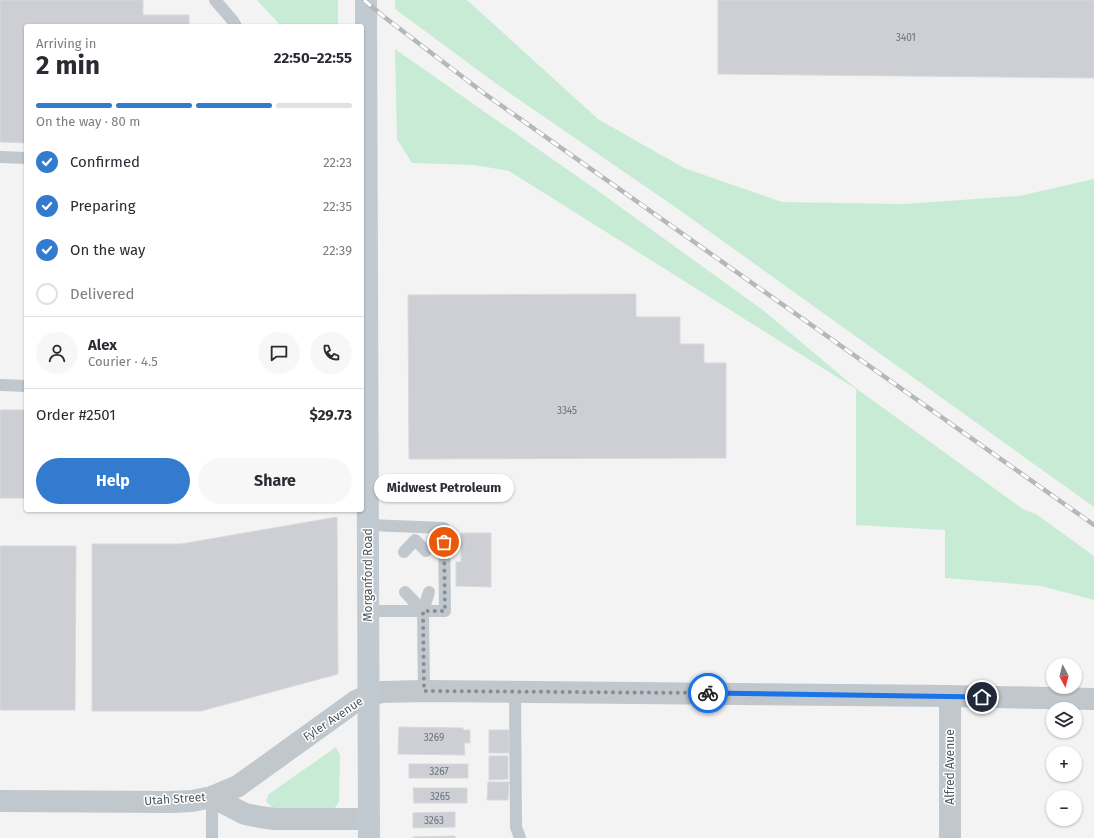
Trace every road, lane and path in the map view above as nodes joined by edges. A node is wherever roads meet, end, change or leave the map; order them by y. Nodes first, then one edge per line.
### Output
1 (214, 0) edge
2 (366, 0) edge
3 (235, 24) edge
4 (0, 157) edge
5 (24, 158) edge
6 (364, 163) edge
7 (0, 385) edge
8 (24, 386) edge
9 (365, 390) edge
10 (368, 525) junction
11 (416, 528) junction
12 (415, 540) junction
13 (426, 551) dead end
14 (404, 552) dead end
15 (405, 592) dead end
16 (428, 592) dead end
17 (369, 611) junction
18 (423, 611) junction
19 (424, 691) junction
20 (515, 691) junction
21 (369, 695) junction
22 (950, 696) junction
23 (1094, 699) edge
24 (212, 797) junction
25 (0, 801) edge
26 (369, 828) edge
27 (212, 838) edge
28 (520, 838) edge
29 (950, 838) edge

1 - 3 lane
2 - 6 street, Morganford Road
4 - 5 lane
6 - 9 street, Morganford Road
7 - 8 lane
9 - 10 street, Morganford Road
10 - 11 lane
10 - 17 street, Morganford Road
11 - 12 lane
11 - 18 lane
12 - 13 lane
12 - 14 lane
15 - 18 lane
16 - 18 lane
17 - 18 lane
17 - 21 street, Morganford Road
18 - 19 lane
19 - 20 street, Fyler Avenue
19 - 21 street, Fyler Avenue
20 - 22 street, Fyler Avenue
20 - 28 lane
21 - 24 street, Fyler Avenue
21 - 26 street, Morganford Road
22 - 23 street, Fyler Avenue
22 - 29 street, Alfred Avenue
24 - 25 street, Utah Street
24 - 26 street, Utah Street
24 - 27 lane

